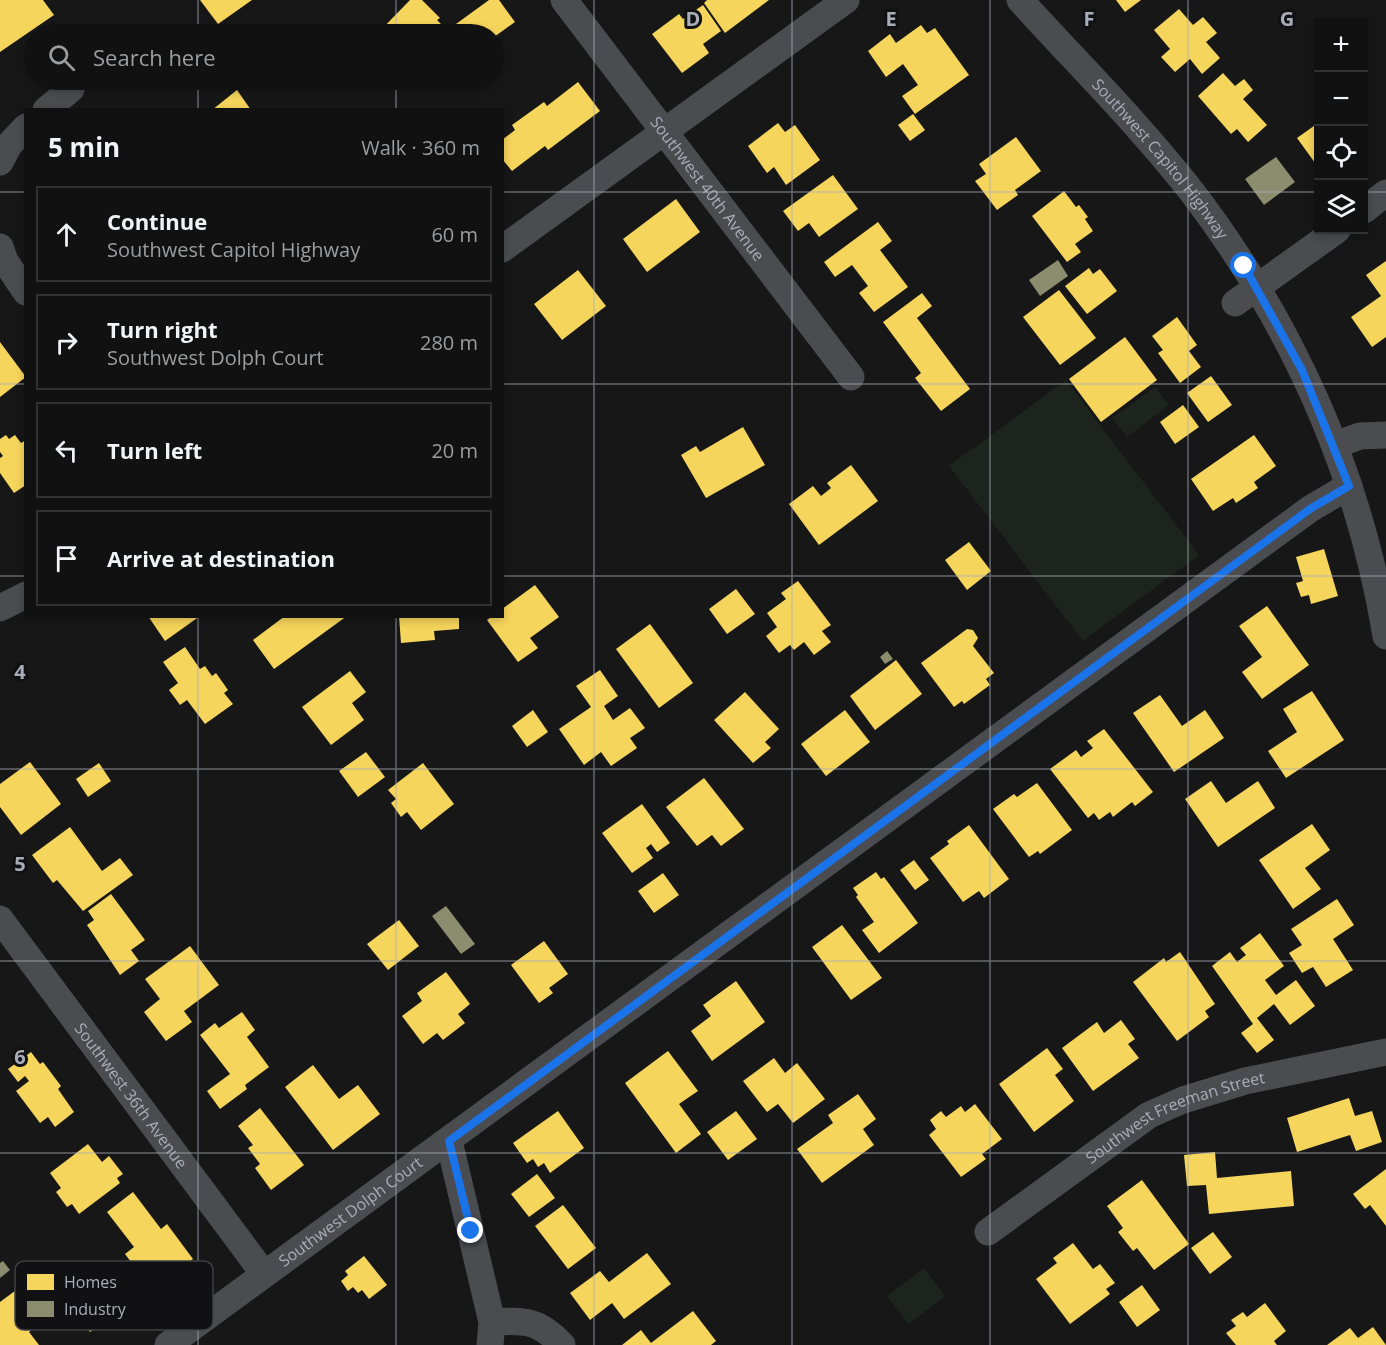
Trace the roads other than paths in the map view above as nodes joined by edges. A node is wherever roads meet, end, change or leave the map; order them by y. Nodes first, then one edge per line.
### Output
1 (564, 0) edge
2 (846, 0) edge
3 (1020, 0) edge
4 (70, 90) edge
5 (48, 108) edge
6 (24, 129) edge
7 (664, 132) junction
8 (0, 162) edge
9 (1386, 193) edge
10 (1368, 207) edge
11 (1332, 234) edge
12 (0, 247) edge
13 (504, 248) edge
14 (24, 289) edge
15 (1257, 289) junction
16 (1235, 303) dead end
17 (851, 377) dead end
18 (1386, 435) edge
19 (1335, 445) junction
20 (1349, 486) junction
21 (24, 596) edge
22 (0, 608) edge
23 (1386, 636) edge
24 (0, 919) edge
25 (1386, 1052) edge
26 (449, 1141) junction
27 (988, 1232) dead end
28 (264, 1274) junction
29 (213, 1312) edge
30 (188, 1330) edge
31 (491, 1333) edge
32 (168, 1345) edge
33 (562, 1345) edge

1 - 7 street, Southwest 40th Avenue
2 - 7 street
3 - 15 street, Southwest Capitol Highway
4 - 5 street
6 - 8 street
7 - 13 street
7 - 17 street, Southwest 40th Avenue
9 - 10 street
11 - 15 street
12 - 14 street
15 - 16 street
15 - 19 street, Southwest Capitol Highway
18 - 19 street
19 - 20 street, Southwest Capitol Highway
20 - 23 street, Southwest Capitol Highway
20 - 26 street, Southwest Dolph Court
21 - 22 street
24 - 28 street, Southwest 36th Avenue
25 - 27 street, Southwest Freeman Street
26 - 28 street, Southwest Dolph Court
26 - 31 street
28 - 29 street, Southwest Dolph Court
30 - 32 street, Southwest Dolph Court
31 - 33 street

